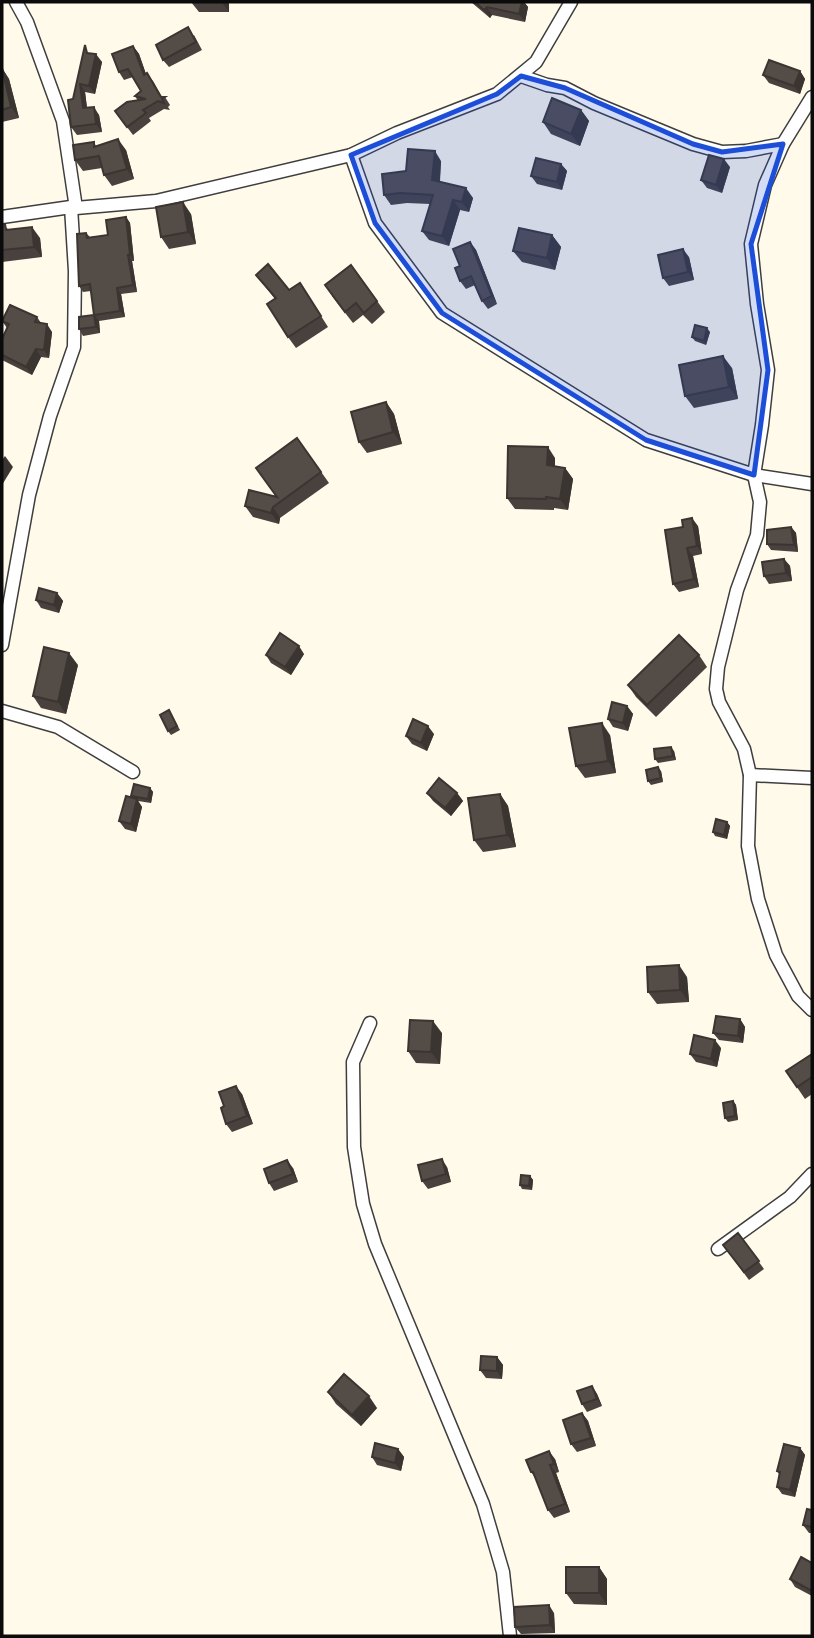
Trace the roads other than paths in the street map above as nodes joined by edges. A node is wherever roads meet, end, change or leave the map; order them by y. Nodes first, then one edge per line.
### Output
1 (16, 2) edge
2 (570, 2) edge
3 (521, 76) junction
4 (812, 97) edge
5 (783, 144) junction
6 (351, 155) junction
7 (73, 207) junction
8 (2, 217) edge
9 (754, 475) junction
10 (812, 484) edge
11 (2, 645) edge
12 (2, 711) edge
13 (132, 772) dead end
14 (750, 775) junction
15 (812, 778) edge
16 (812, 1010) edge
17 (370, 1023) dead end
18 (812, 1174) edge
19 (718, 1249) dead end
20 (510, 1636) edge

1 - 7 street
2 - 3 street
3 - 5 street
3 - 6 street
4 - 5 street
5 - 9 street
6 - 7 street
6 - 9 street
7 - 8 street
7 - 11 street
9 - 10 street
9 - 14 street
12 - 13 street
14 - 15 street
14 - 16 street
17 - 20 street
18 - 19 street

